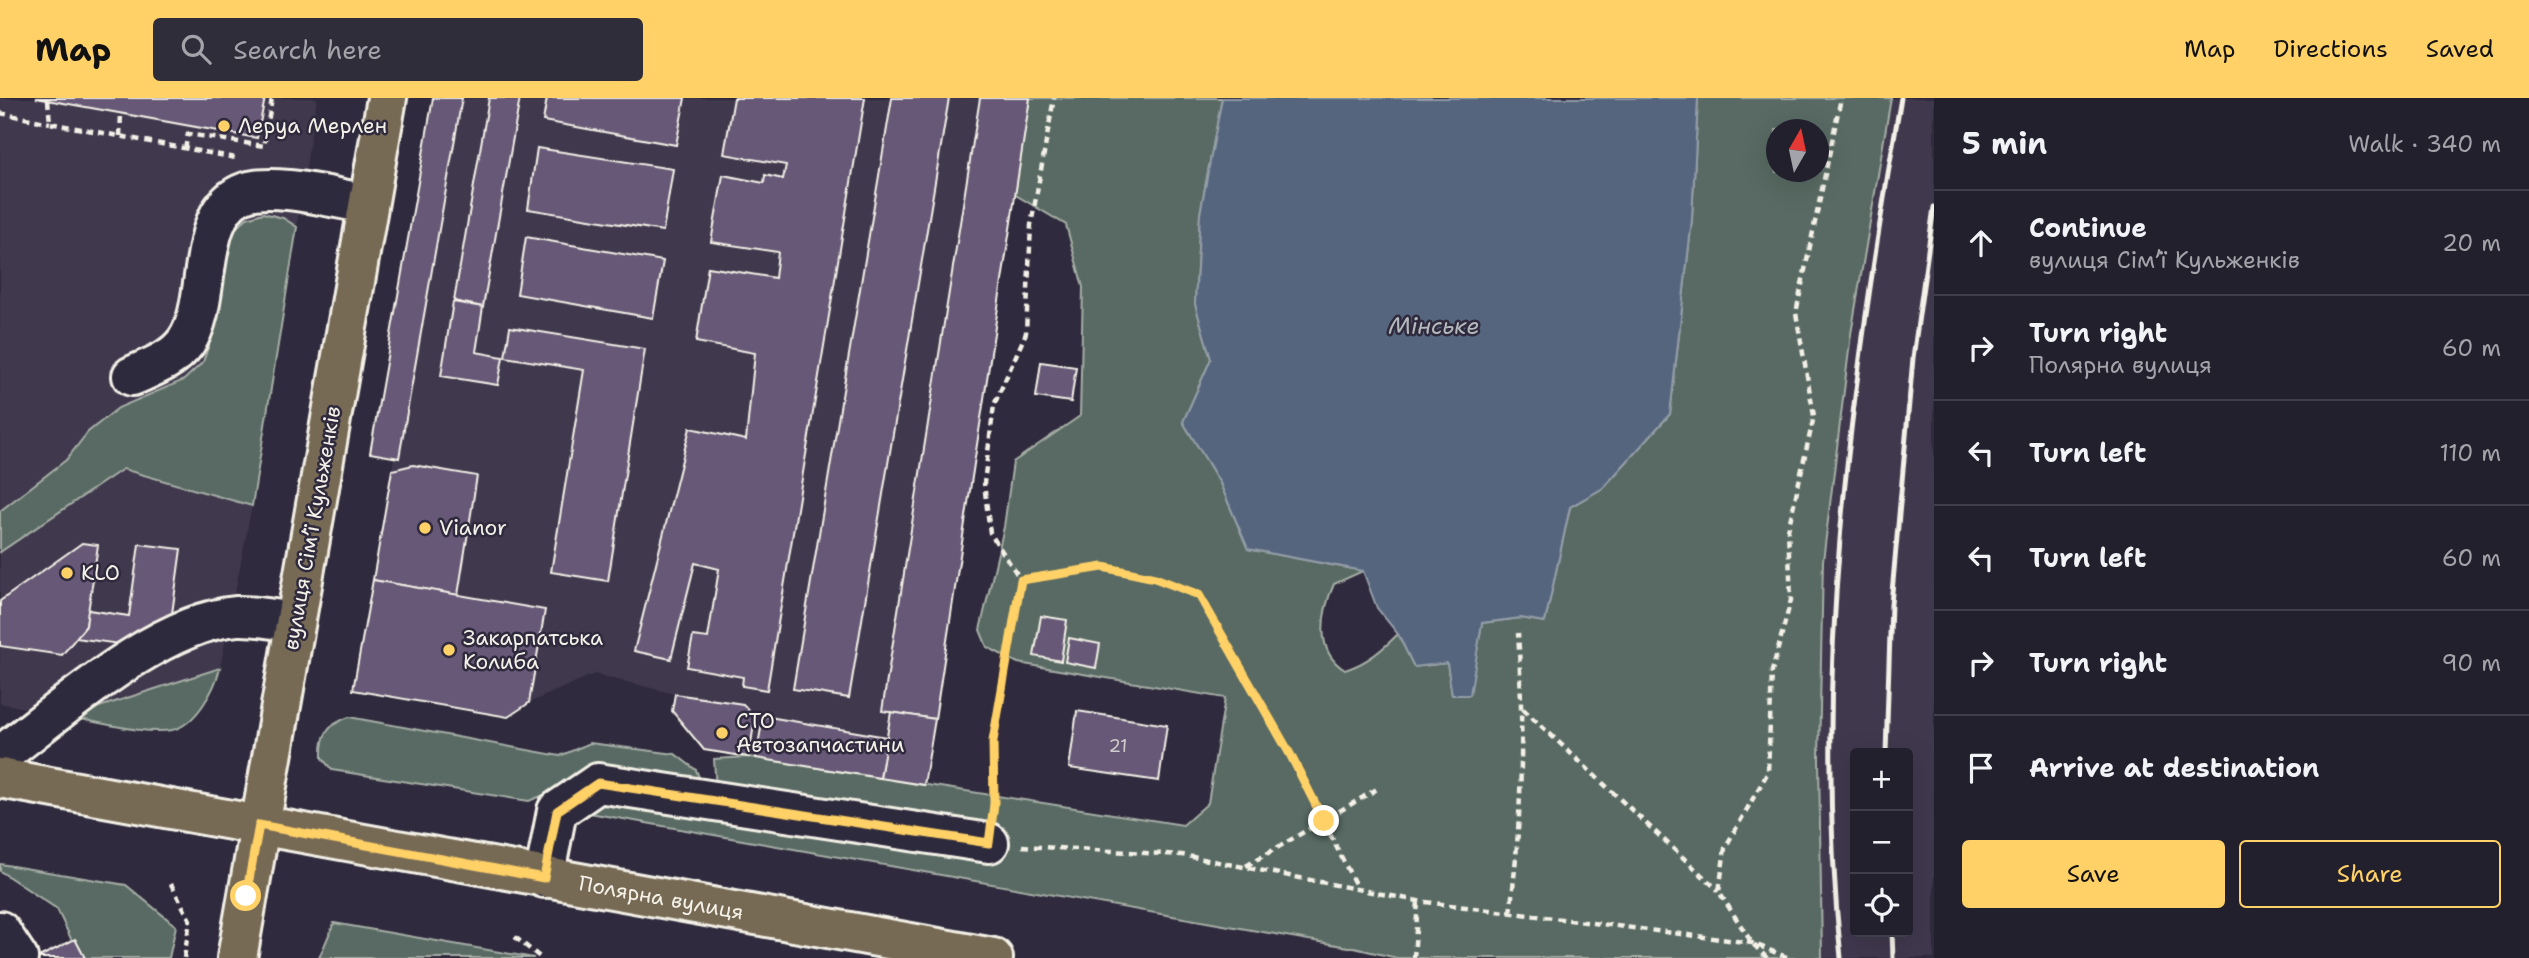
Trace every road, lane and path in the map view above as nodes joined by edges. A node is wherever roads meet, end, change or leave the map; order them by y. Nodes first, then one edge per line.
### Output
1 (272, 98) edge
2 (387, 98) edge
3 (1055, 98) edge
4 (1841, 98) edge
5 (48, 100) dead end
6 (0, 113) edge
7 (121, 114) dead end
8 (50, 123) junction
9 (120, 136) junction
10 (186, 149) junction
11 (241, 159) dead end
12 (368, 204) junction
13 (132, 376) dead end
14 (1021, 580) junction
15 (295, 622) junction
16 (1518, 633) dead end
17 (1523, 708) junction
18 (0, 756) edge
19 (0, 778) edge
20 (1377, 789) dead end
21 (1324, 821) junction
22 (259, 825) junction
23 (999, 844) junction
24 (1245, 867) junction
25 (544, 878) junction
26 (171, 884) dead end
27 (1357, 888) junction
28 (1719, 892) junction
29 (1418, 901) junction
30 (1510, 913) junction
31 (0, 931) edge
32 (515, 937) dead end
33 (1752, 943) junction
34 (18, 958) edge
35 (184, 958) edge
36 (237, 958) edge
37 (541, 958) edge
38 (993, 958) edge
39 (1414, 958) edge
40 (1767, 958) edge
41 (1789, 958) edge

1 - 10 path
2 - 12 main road, вулиця Сімʼї Кульженків
3 - 14 path
4 - 28 path
5 - 8 path
6 - 8 path
7 - 9 path
8 - 9 path
9 - 10 path
10 - 11 path
12 - 13 lane
12 - 15 main road, вулиця Сімʼї Кульженків
14 - 21 path
14 - 23 path
15 - 18 lane
15 - 22 main road, вулиця Сімʼї Кульженків
16 - 17 path
17 - 28 path
17 - 30 path
19 - 22 main road, Полярна вулиця
20 - 21 path
21 - 24 path
21 - 27 path
22 - 25 main road, Полярна вулиця
22 - 36 main road, вулиця Сімʼї Кульженків
23 - 24 path
23 - 25 lane
24 - 27 path
25 - 38 main road, Полярна вулиця
26 - 35 path
27 - 29 path
28 - 33 path
29 - 30 path
29 - 39 path
30 - 33 path
31 - 34 lane
32 - 37 path
33 - 40 path
33 - 41 path

